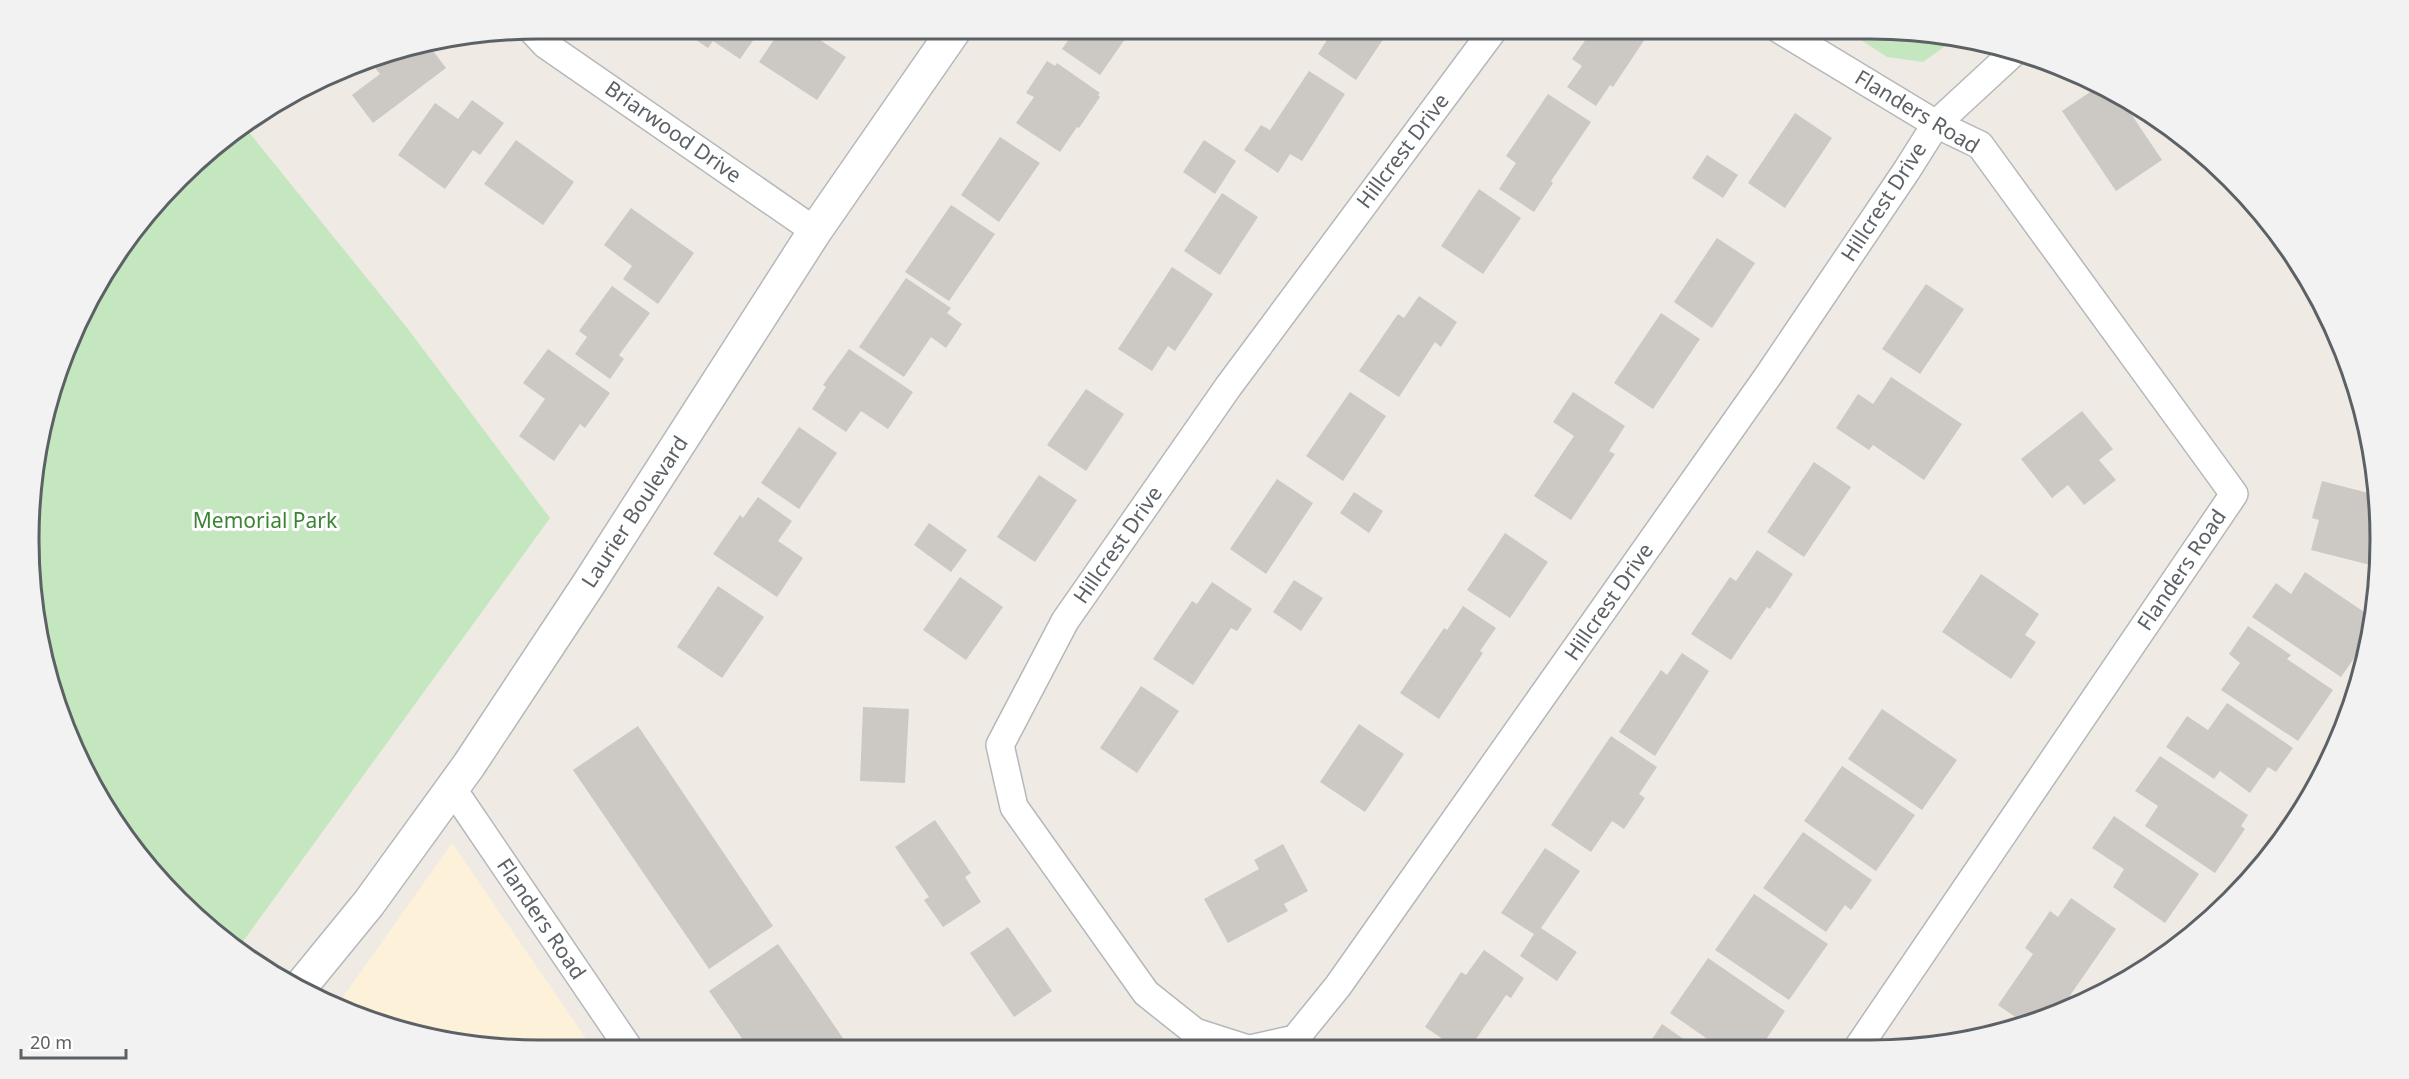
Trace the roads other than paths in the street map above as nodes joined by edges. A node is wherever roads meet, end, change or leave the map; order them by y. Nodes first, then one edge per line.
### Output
1 (540, 39) edge
2 (947, 39) edge
3 (1486, 39) edge
4 (1797, 39) edge
5 (2007, 59) edge
6 (1935, 124) junction
7 (815, 231) junction
8 (452, 788) junction
9 (305, 981) edge
10 (623, 1040) edge
11 (1220, 1040) edge
12 (1291, 1040) edge
13 (1863, 1040) edge

1 - 7 street, Briarwood Drive
2 - 7 street, Laurier Boulevard
3 - 11 street, Hillcrest Drive
4 - 6 street, Flanders Road
5 - 6 street, Hillcrest Drive
6 - 12 street, Hillcrest Drive
6 - 13 street, Flanders Road
7 - 8 street, Laurier Boulevard
8 - 9 street, Laurier Boulevard
8 - 10 street, Flanders Road

